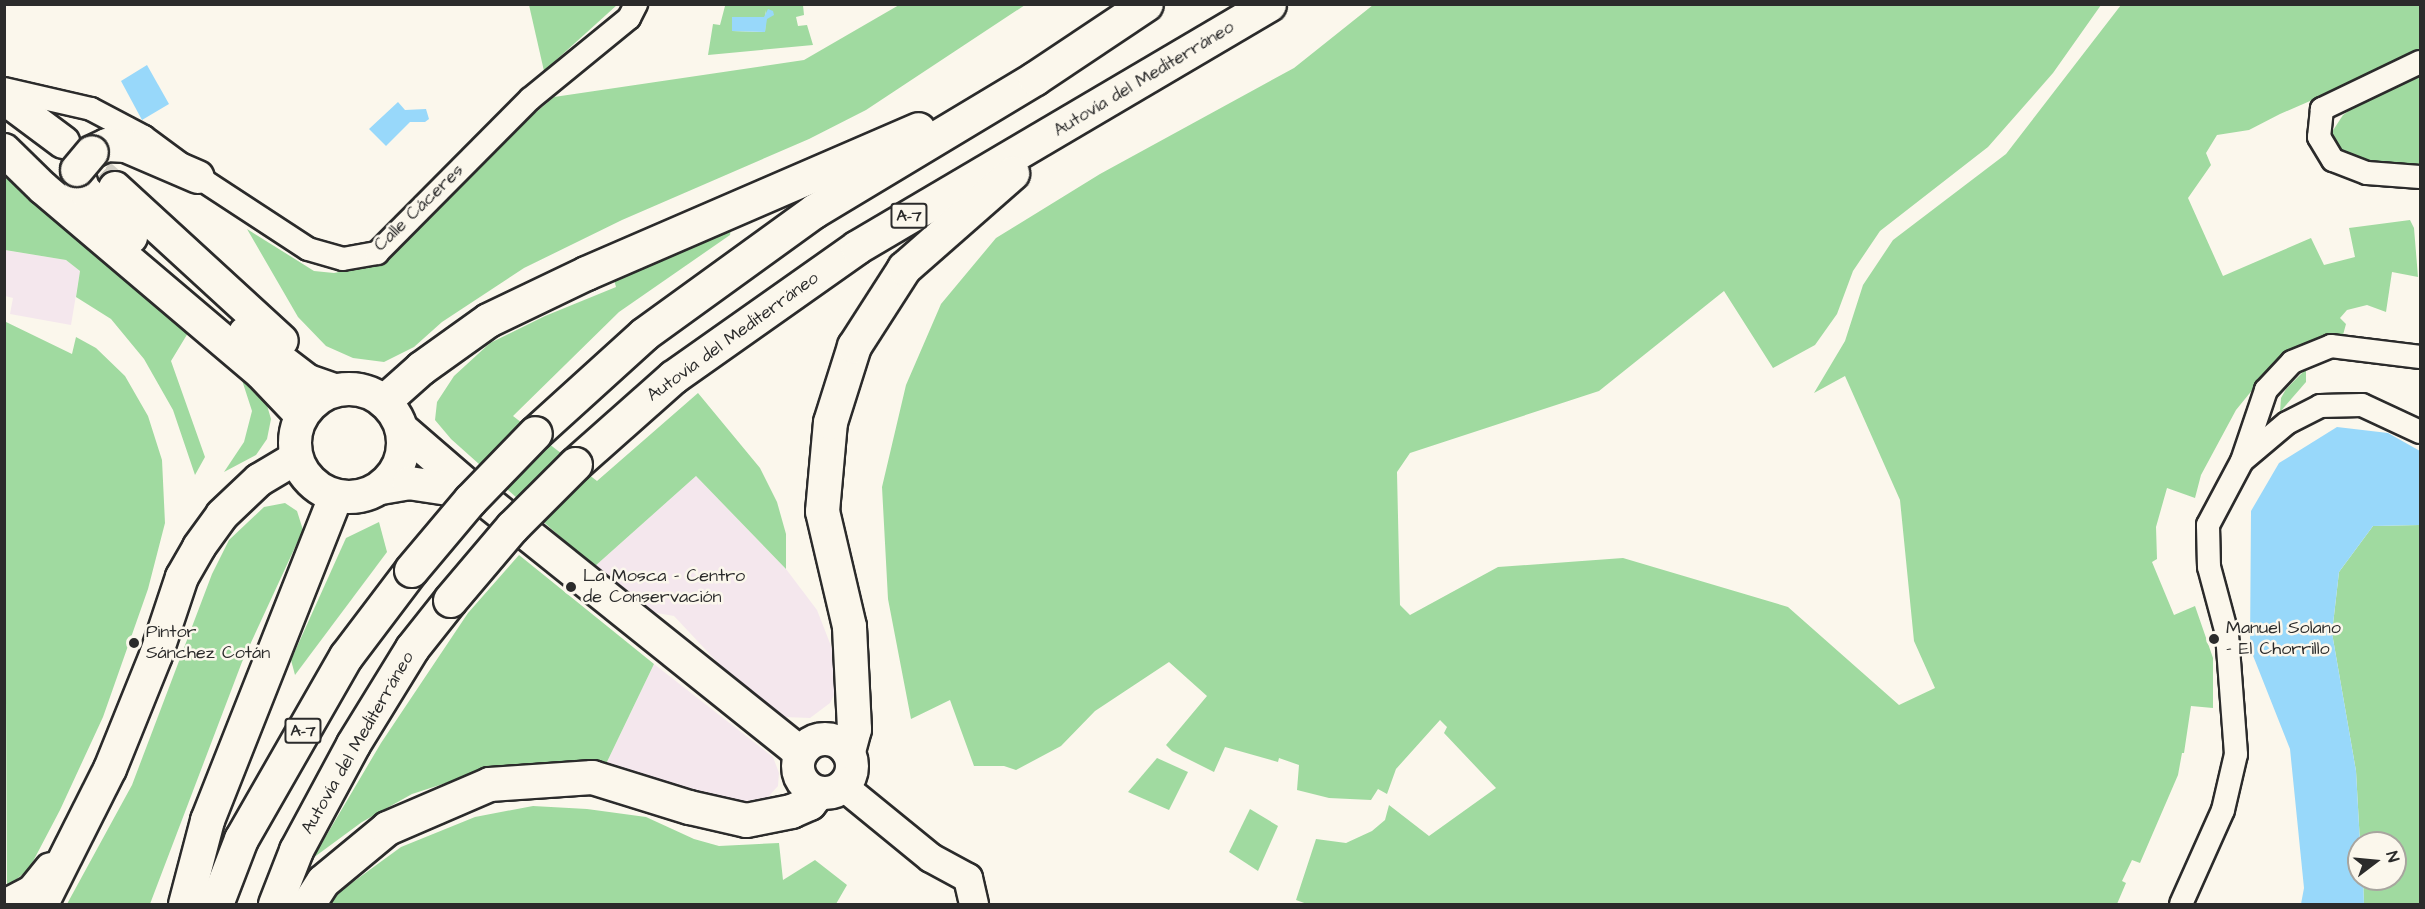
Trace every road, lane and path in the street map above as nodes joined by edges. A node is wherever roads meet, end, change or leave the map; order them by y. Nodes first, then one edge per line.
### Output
1 (636, 4) edge
2 (1146, 4) edge
3 (1269, 4) edge
4 (2421, 62) edge
5 (1035, 78) junction
6 (4, 89) edge
7 (4, 98) edge
8 (1068, 124) junction
9 (63, 142) tunnel mouth
10 (4, 150) edge
11 (198, 177) junction
12 (2421, 177) edge
13 (115, 188) tunnel mouth
14 (224, 317) junction
15 (2421, 357) edge
16 (337, 390) junction
17 (384, 401) junction
18 (303, 414) junction
19 (402, 429) junction
20 (2421, 432) edge
21 (296, 458) junction
22 (2242, 461) junction
23 (381, 488) junction
24 (476, 493) junction
25 (335, 496) junction
26 (848, 751) junction
27 (801, 753) junction
28 (831, 790) junction
29 (69, 847) junction
30 (9, 904) edge
31 (42, 904) edge
32 (185, 904) edge
33 (216, 904) edge
34 (275, 904) edge
35 (308, 904) edge
36 (974, 904) edge
37 (2181, 904) edge

1 - 11 street, Calle Cáceres
2 - 5 highway, A-7
3 - 8 highway, Autovía del Mediterráneo / A-7
4 - 12 street
5 - 17 highway
5 - 33 highway, A-7, bridge
6 - 11 street, Calle Cáceres
7 - 9 main road
8 - 26 highway
8 - 34 highway, Autovía del Mediterráneo / A-7, bridge
10 - 18 main road
11 - 14 main road
13 - 16 main road
14 - 16 main road
14 - 18 main road
15 - 22 street
16 - 17 main road
16 - 18 main road
17 - 19 main road
18 - 21 main road
19 - 23 main road
19 - 24 main road
20 - 22 street
21 - 25 main road
21 - 29 main road
22 - 37 street
23 - 24 main road
23 - 25 main road
24 - 27 main road
25 - 32 highway
26 - 27 main road
26 - 28 main road
27 - 28 main road
28 - 35 highway
28 - 36 street
29 - 30 main road
29 - 31 main road

